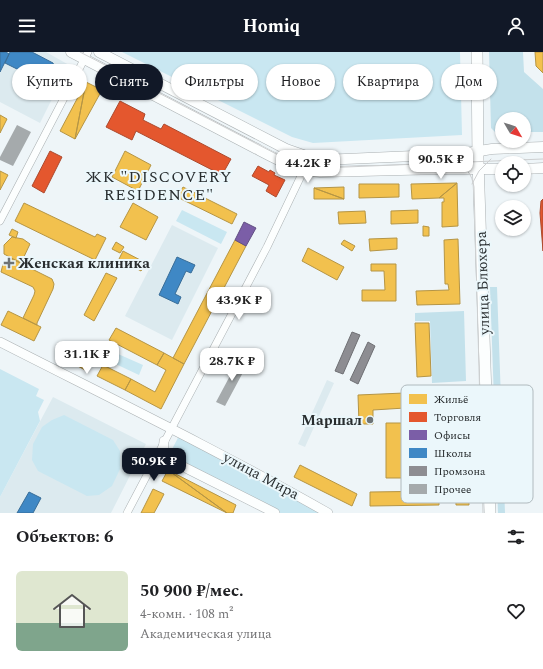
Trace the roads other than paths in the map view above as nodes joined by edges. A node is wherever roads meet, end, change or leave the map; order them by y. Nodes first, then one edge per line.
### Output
1 (71, 52) edge
2 (100, 52) edge
3 (477, 52) edge
4 (86, 56) edge
5 (543, 147) edge
6 (478, 151) junction
7 (309, 157) junction
8 (543, 168) edge
9 (479, 169) junction
10 (495, 169) edge
11 (531, 169) edge
12 (304, 170) junction
13 (0, 221) edge
14 (0, 342) edge
15 (486, 385) edge
16 (170, 428) junction
17 (164, 442) junction
18 (490, 503) edge
19 (127, 513) edge
20 (275, 513) edge
21 (328, 513) edge
22 (490, 513) edge

1 - 4 main road
2 - 7 main road
3 - 6 main road, улица Блюхера
4 - 12 main road
4 - 13 street
5 - 6 main road
6 - 7 main road
6 - 9 main road, улица Блюхера
7 - 12 street
8 - 11 main road
9 - 10 main road
9 - 12 main road
9 - 15 main road, улица Блюхера
12 - 16 street
14 - 16 street, улица Мира
16 - 17 street
16 - 21 street, улица Мира
17 - 19 street
17 - 20 street, улица Мира
18 - 22 main road, улица Блюхера

